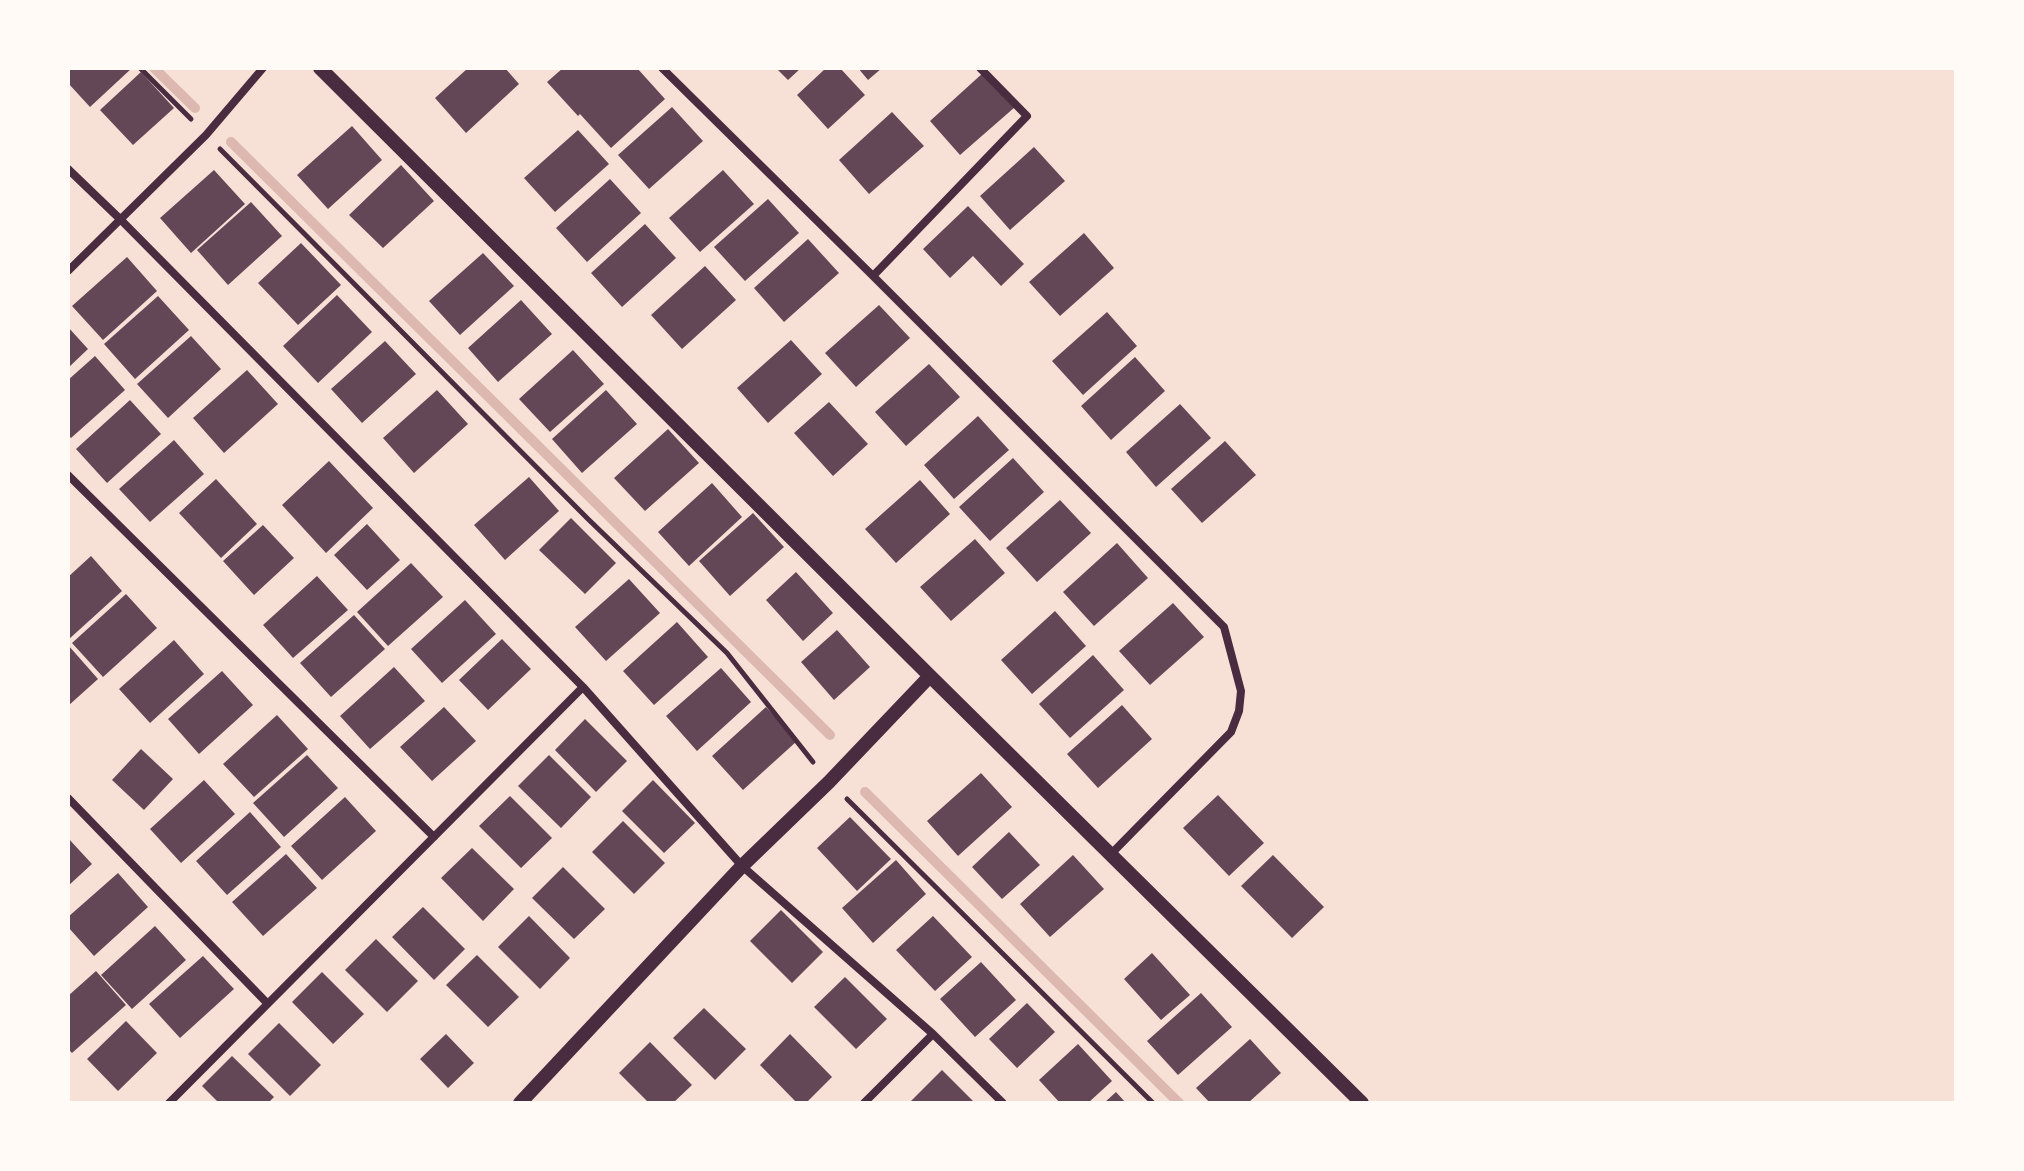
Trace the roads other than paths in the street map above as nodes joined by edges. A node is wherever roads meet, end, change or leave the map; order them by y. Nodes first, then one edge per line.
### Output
1 (263, 68) edge
2 (320, 68) edge
3 (662, 68) edge
4 (980, 68) edge
5 (68, 169) edge
6 (120, 219) junction
7 (68, 271) edge
8 (873, 276) junction
9 (68, 475) edge
10 (930, 676) junction
11 (583, 687) junction
12 (68, 798) edge
13 (434, 837) junction
14 (1111, 854) junction
15 (742, 866) junction
16 (267, 1003) junction
17 (933, 1034) junction
18 (169, 1103) edge
19 (520, 1103) edge
20 (864, 1103) edge
21 (1003, 1103) edge
22 (1362, 1103) edge

1 - 6 street
2 - 10 street
3 - 8 street
4 - 8 street
5 - 6 street
6 - 7 street
6 - 11 street
8 - 14 street
9 - 13 street
10 - 14 street
10 - 15 street
11 - 13 street
11 - 15 street
12 - 16 street
13 - 16 street
14 - 22 street
15 - 17 street
15 - 19 street
16 - 18 street
17 - 20 street
17 - 21 street

